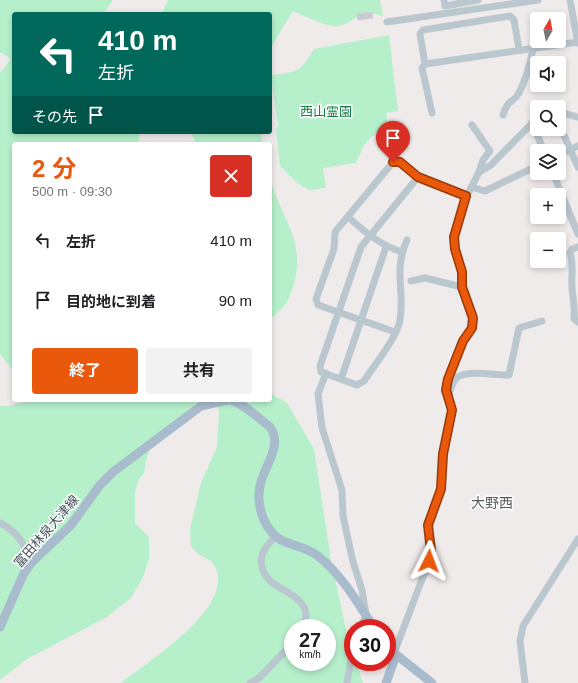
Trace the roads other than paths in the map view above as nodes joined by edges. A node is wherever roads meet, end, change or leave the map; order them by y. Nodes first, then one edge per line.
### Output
1 (444, 0) edge
2 (478, 0) edge
3 (538, 0) edge
4 (570, 0) edge
5 (575, 9) edge
6 (387, 22) dead end
7 (578, 42) edge
8 (519, 49) junction
9 (533, 49) junction
10 (425, 64) junction
11 (432, 114) dead end
12 (566, 114) edge
13 (503, 115) dead end
14 (578, 117) edge
15 (472, 125) dead end
16 (530, 125) edge
17 (564, 136) edge
18 (578, 146) edge
19 (570, 149) junction
20 (566, 151) edge
21 (578, 167) edge
22 (530, 169) edge
23 (478, 172) junction
24 (418, 177) junction
25 (556, 180) edge
26 (471, 188) junction
27 (466, 196) junction
28 (348, 217) junction
29 (578, 234) edge
30 (369, 235) junction
31 (407, 240) dead end
32 (386, 247) junction
33 (578, 247) edge
34 (402, 252) junction
35 (411, 281) dead end
36 (462, 287) junction
37 (338, 311) junction
38 (362, 320) junction
39 (542, 321) dead end
40 (578, 322) edge
41 (395, 332) junction
42 (326, 373) junction
43 (341, 379) junction
44 (448, 400) junction
45 (219, 402) edge
46 (236, 402) edge
47 (0, 522) edge
48 (275, 537) junction
49 (578, 539) edge
50 (32, 562) junction
51 (366, 615) junction
52 (306, 619) edge
53 (364, 619) edge
54 (368, 619) edge
55 (0, 627) edge
56 (396, 651) edge
57 (284, 652) edge
58 (396, 655) edge
59 (349, 671) edge
60 (390, 671) edge
61 (250, 683) edge
62 (347, 683) edge
63 (386, 683) edge
64 (432, 683) edge
65 (525, 683) edge

1 - 2 street
3 - 6 street
4 - 5 street
5 - 7 street
7 - 9 street
8 - 9 street
8 - 10 street
8 - 10 street
9 - 13 street
10 - 11 street
12 - 14 street
15 - 23 street
16 - 23 street
17 - 19 street
18 - 19 street
19 - 20 street
19 - 21 street
22 - 26 street
23 - 26 street
24 - 27 street
24 - 28 street
24 - 30 street
25 - 29 street
26 - 27 street
27 - 36 street
28 - 30 street
28 - 37 street
30 - 32 street
30 - 37 street
31 - 34 street
32 - 34 street
32 - 38 street
33 - 40 street
34 - 41 street
35 - 36 street
36 - 44 street
37 - 38 street
37 - 42 street
38 - 41 street
38 - 43 street
39 - 44 street
41 - 43 street
42 - 43 street
42 - 51 street
44 - 56 street
45 - 50 main road, 富田林泉大津線
46 - 48 main road
47 - 50 street
48 - 51 main road
48 - 52 street
49 - 65 street
50 - 55 main road, 富田林泉大津線
51 - 53 street
51 - 54 main road
57 - 61 street
58 - 64 main road
59 - 62 street
60 - 63 main road

